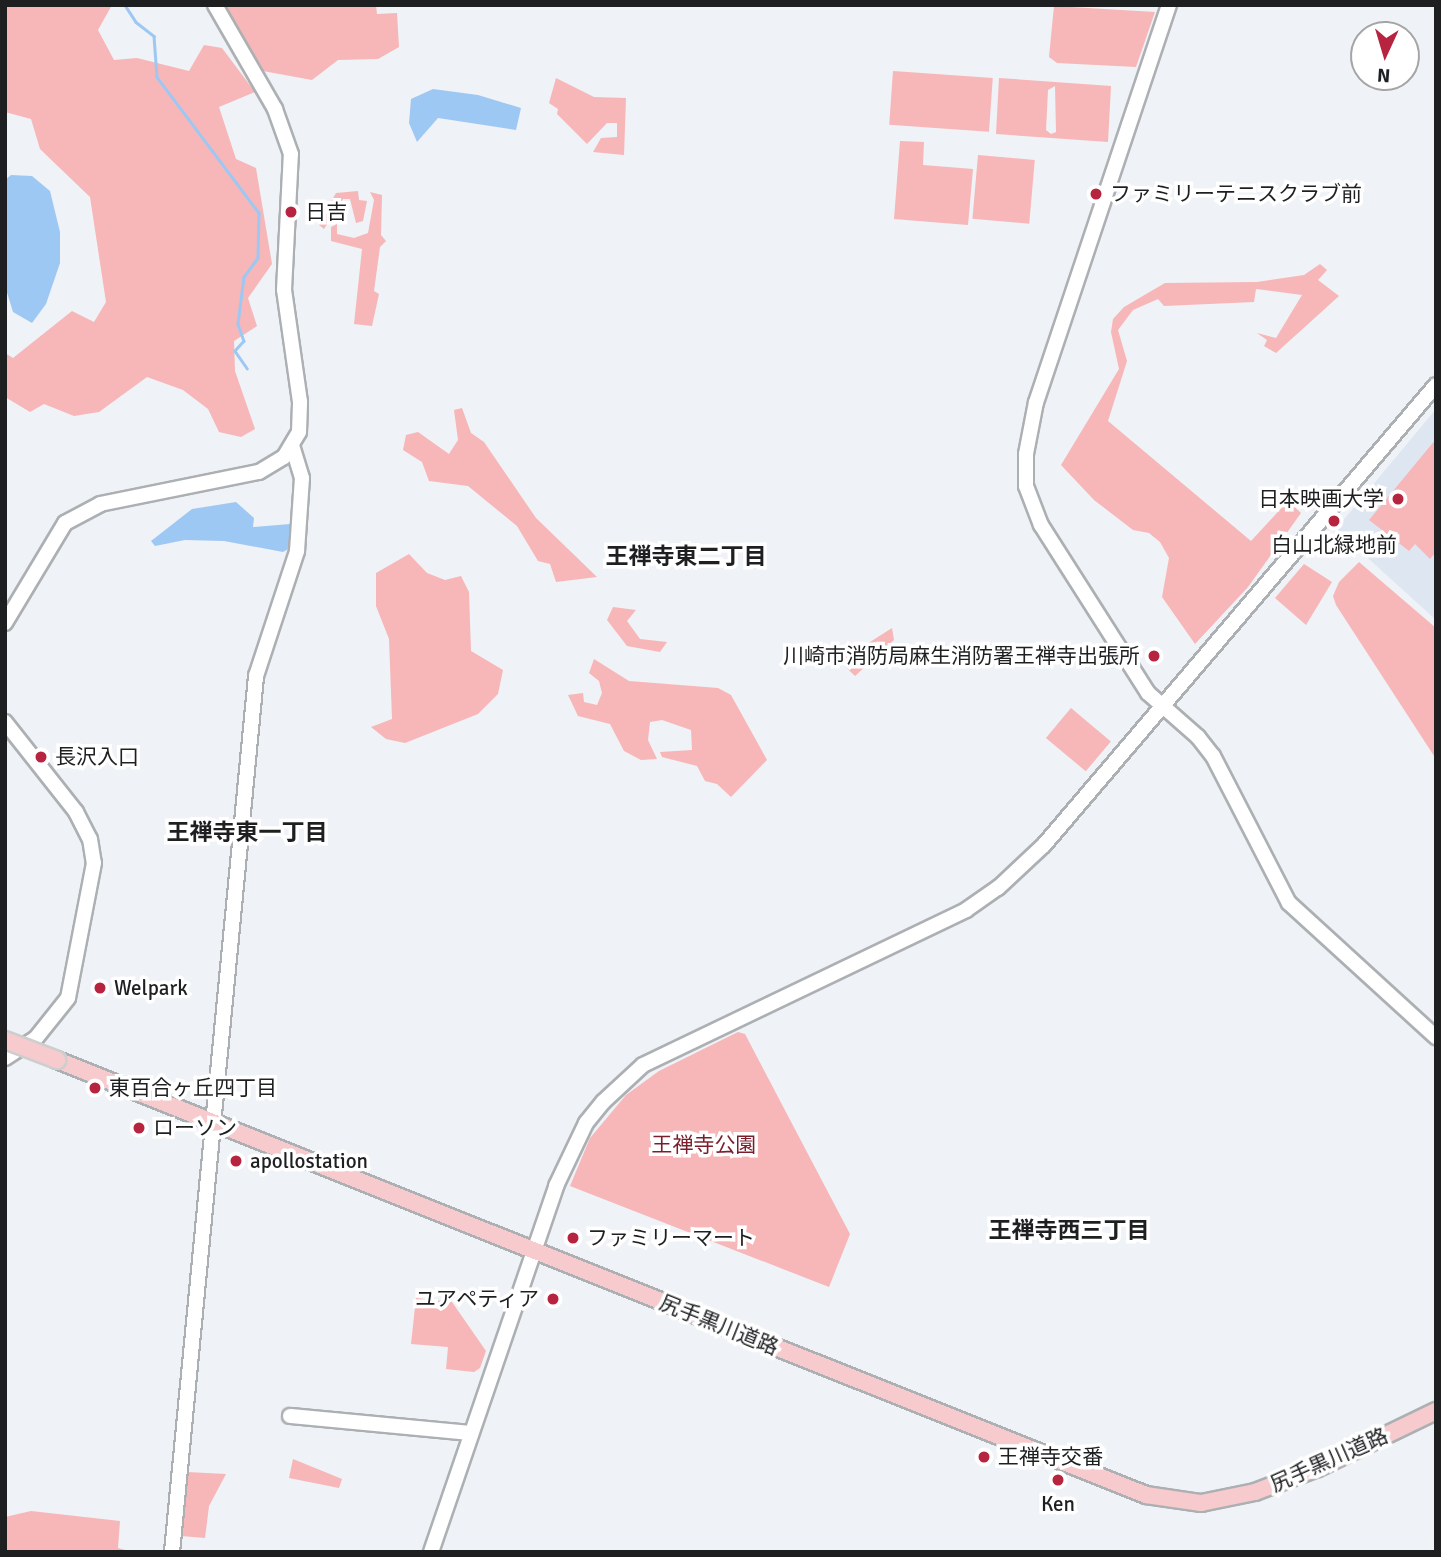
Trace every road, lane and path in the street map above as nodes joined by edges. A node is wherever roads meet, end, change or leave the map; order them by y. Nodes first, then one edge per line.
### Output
1 (215, 5) edge
2 (1168, 5) edge
3 (1436, 385) edge
4 (292, 446) junction
5 (5, 623) edge
6 (1160, 707) junction
7 (5, 722) edge
8 (1436, 1037) edge
9 (5, 1040) edge
10 (5, 1058) edge
11 (212, 1121) junction
12 (533, 1250) junction
13 (1436, 1411) edge
14 (290, 1416) dead end
15 (471, 1433) junction
16 (172, 1552) edge
17 (431, 1552) edge

1 - 4 street
2 - 6 street
3 - 6 street
4 - 5 street
4 - 11 street
6 - 8 street
6 - 12 street
7 - 10 street
9 - 11 main road, 尻手黒川道路, bridge
11 - 12 main road, 尻手黒川道路
11 - 16 street
12 - 13 main road, 尻手黒川道路
12 - 15 street
14 - 15 street
15 - 17 street

